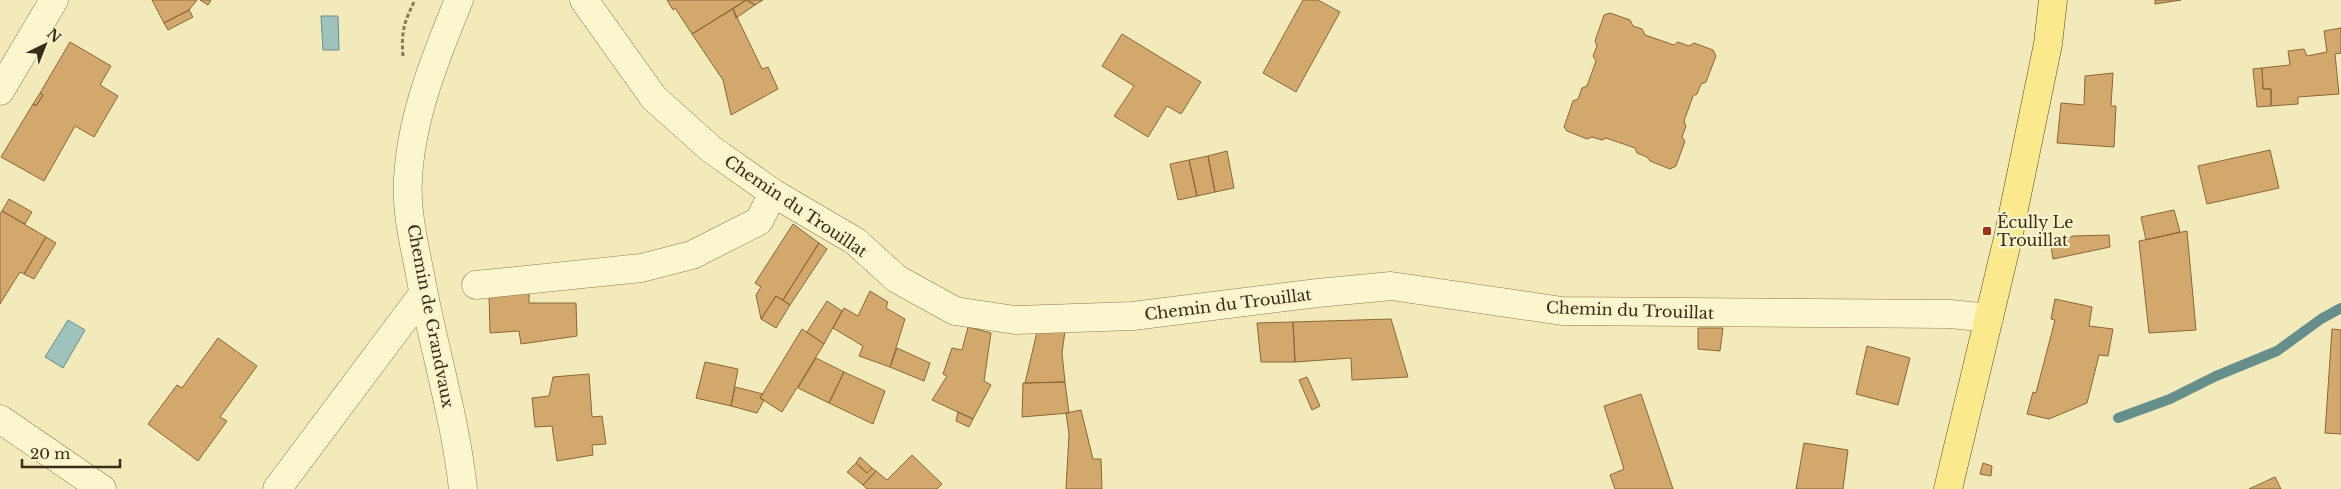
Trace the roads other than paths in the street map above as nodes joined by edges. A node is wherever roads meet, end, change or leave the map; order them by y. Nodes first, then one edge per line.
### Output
1 (54, 0) edge
2 (459, 0) edge
3 (584, 0) edge
4 (2053, 0) edge
5 (0, 91) edge
6 (773, 194) junction
7 (476, 285) dead end
8 (423, 294) junction
9 (1989, 318) junction
10 (0, 418) edge
11 (0, 427) edge
12 (44, 450) junction
13 (102, 489) edge
14 (277, 489) edge
15 (463, 489) edge
16 (1948, 489) edge

1 - 5 street
2 - 8 street, Chemin de Grandvaux
3 - 6 street, Chemin du Trouillat
4 - 9 main road
6 - 7 street
6 - 9 street, Chemin du Trouillat
8 - 14 street
8 - 15 street, Chemin de Grandvaux
9 - 16 main road
10 - 12 street
11 - 12 street
12 - 13 street

